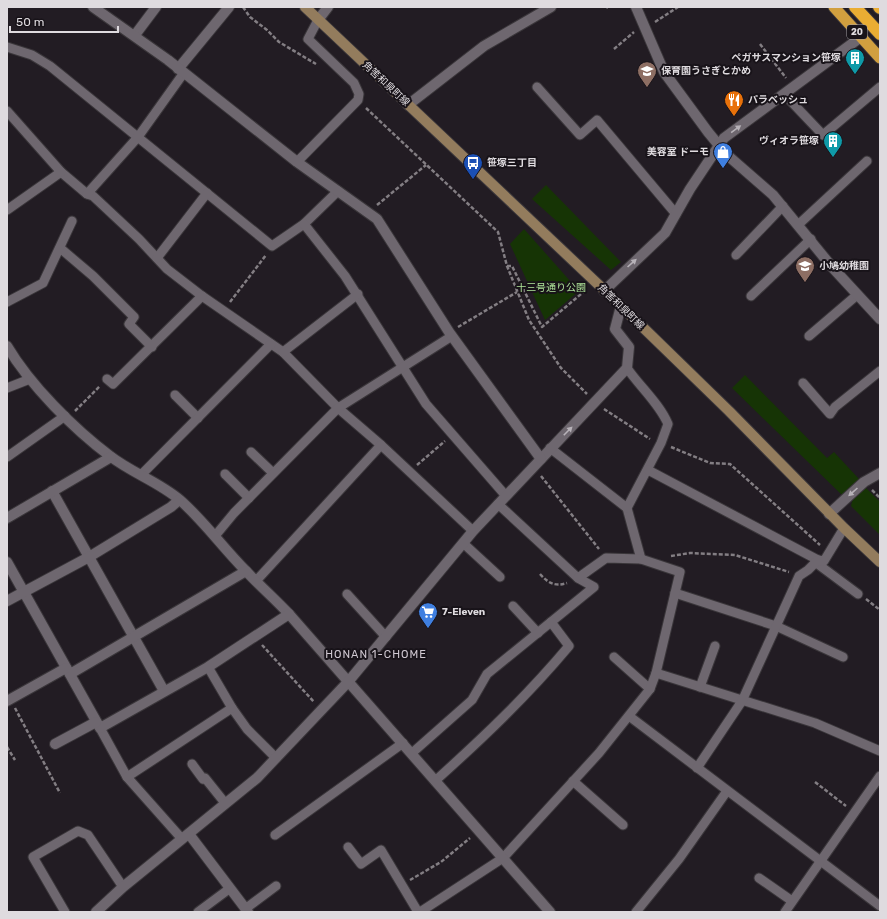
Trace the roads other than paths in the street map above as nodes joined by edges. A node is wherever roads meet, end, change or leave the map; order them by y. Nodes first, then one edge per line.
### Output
1 (156, 7) edge
2 (229, 7) edge
3 (305, 7) edge
4 (328, 7) edge
5 (551, 7) edge
6 (636, 7) edge
7 (834, 7) edge
8 (855, 7) edge
9 (99, 9) edge
10 (318, 20) junction
11 (880, 34) edge
12 (135, 35) junction
13 (862, 37) junction
14 (7, 47) edge
15 (880, 58) edge
16 (181, 71) junction
17 (537, 87) dead end
18 (880, 87) edge
19 (784, 94) junction
20 (408, 105) junction
21 (7, 111) edge
22 (138, 137) junction
23 (719, 144) junction
24 (867, 161) dead end
25 (297, 162) junction
26 (62, 172) junction
27 (338, 191) junction
28 (207, 193) junction
29 (87, 194) junction
30 (783, 206) junction
31 (7, 210) edge
32 (676, 214) junction
33 (72, 221) dead end
34 (304, 224) junction
35 (799, 224) junction
36 (811, 239) junction
37 (60, 248) junction
38 (736, 255) dead end
39 (157, 258) junction
40 (604, 291) junction
41 (358, 294) junction
42 (857, 295) junction
43 (202, 296) junction
44 (751, 296) dead end
45 (7, 302) edge
46 (621, 306) junction
47 (880, 319) edge
48 (451, 334) junction
49 (810, 336) dead end
50 (271, 344) junction
51 (7, 346) edge
52 (152, 346) junction
53 (283, 352) junction
54 (404, 367) junction
55 (627, 368) junction
56 (880, 371) edge
57 (30, 379) junction
58 (107, 379) road end
59 (803, 382) dead end
60 (7, 388) edge
61 (175, 395) dead end
62 (338, 408) junction
63 (66, 418) junction
64 (198, 418) junction
65 (381, 445) junction
66 (550, 448) junction
67 (251, 452) dead end
68 (7, 457) edge
69 (111, 457) junction
70 (538, 462) junction
71 (648, 470) junction
72 (273, 473) junction
73 (880, 473) edge
74 (225, 474) dead end
75 (141, 475) junction
76 (52, 491) junction
77 (506, 496) junction
78 (249, 498) junction
79 (179, 500) junction
80 (498, 504) junction
81 (627, 508) junction
82 (829, 514) junction
83 (7, 518) edge
84 (844, 528) junction
85 (473, 530) junction
86 (215, 536) junction
87 (463, 543) junction
88 (88, 557) junction
89 (641, 559) junction
90 (816, 561) junction
91 (7, 562) edge
92 (880, 562) edge
93 (246, 571) junction
94 (500, 577) dead end
95 (578, 578) junction
96 (256, 580) junction
97 (23, 591) junction
98 (675, 593) junction
99 (347, 594) dead end
100 (858, 594) road end
101 (7, 601) edge
102 (513, 606) dead end
103 (289, 614) junction
104 (550, 622) junction
105 (776, 626) junction
106 (538, 633) junction
107 (386, 636) junction
108 (134, 637) junction
109 (715, 646) dead end
110 (614, 657) dead end
111 (843, 657) dead end
112 (208, 667) junction
113 (68, 671) junction
114 (656, 673) junction
115 (348, 682) junction
116 (700, 687) junction
117 (650, 689) junction
118 (164, 691) junction
119 (9, 700) edge
120 (742, 701) junction
121 (232, 708) junction
122 (629, 716) junction
123 (98, 725) junction
124 (403, 743) junction
125 (55, 744) dead end
126 (880, 751) edge
127 (412, 754) junction
128 (276, 758) junction
129 (192, 764) dead end
130 (697, 768) junction
131 (880, 776) edge
132 (128, 777) junction
133 (435, 781) junction
134 (573, 781) junction
135 (727, 791) junction
136 (226, 803) junction
137 (623, 825) dead end
138 (275, 835) dead end
139 (186, 836) junction
140 (348, 847) dead end
141 (503, 858) junction
142 (820, 860) junction
143 (759, 878) dead end
144 (276, 886) dead end
145 (123, 887) junction
146 (229, 889) junction
147 (792, 900) junction
148 (880, 906) edge
149 (246, 910) edge
150 (65, 912) edge
151 (96, 912) edge
152 (198, 912) edge
153 (419, 912) edge
154 (550, 912) edge
155 (636, 912) edge
156 (784, 912) edge

1 - 12 street
2 - 16 street
3 - 10 main road, 角筈和泉町線
4 - 10 street
5 - 20 street
6 - 23 street
7 - 13 highway, 20
8 - 11 highway
9 - 12 street
10 - 20 main road, 角筈和泉町線
10 - 25 lane
12 - 16 street
13 - 15 highway, 20
13 - 19 street
14 - 22 lane
16 - 22 lane
16 - 25 street
17 - 32 lane
18 - 19 lane
23 -> 19 street
20 - 40 main road, 角筈和泉町線
21 - 26 lane
22 - 28 lane
22 - 29 lane
23 - 30 street
23 - 32 street
24 - 35 lane
25 - 27 street
26 - 29 lane
26 - 31 lane
27 - 34 lane
27 - 48 street
28 - 34 lane
28 - 39 lane
29 - 39 lane
30 - 35 street
30 - 38 lane
40 -> 32 street
33 - 37 lane
34 - 41 lane
35 - 36 street
36 - 42 street
36 - 44 lane
37 - 45 lane
37 - 52 lane
39 - 43 lane
40 - 46 main road, 角筈和泉町線
41 - 53 lane
41 - 54 lane
42 - 47 street
42 - 49 lane
43 - 50 lane
43 - 52 lane
46 - 55 street
46 - 82 main road, 角筈和泉町線
48 - 54 lane
48 - 70 street
50 - 53 lane
50 - 64 lane
51 - 57 street
52 - 58 lane
53 - 62 lane
54 - 62 lane
54 - 77 lane
66 -> 55 street
55 - 71 lane
56 - 59 lane
57 - 60 lane
57 - 63 street
61 - 64 lane
62 - 65 lane
62 - 72 lane
63 - 68 lane
63 - 69 street
64 - 75 lane
65 - 85 lane
65 - 96 lane
66 - 70 street
66 - 81 lane
67 - 72 lane
69 - 75 street
69 - 76 street
70 - 77 street
71 - 81 lane
71 - 90 lane
72 - 78 lane
73 -> 82 street
74 - 78 lane
75 - 79 street
76 - 83 street
76 - 88 street
77 - 80 street
78 - 86 lane
79 - 86 street
79 - 88 street
80 - 85 street
80 - 95 lane
81 - 89 lane
82 - 84 main road, 角筈和泉町線
84 - 90 lane
84 - 92 main road, 角筈和泉町線
85 - 87 street
86 - 93 street
87 - 94 lane
87 - 107 street
88 - 97 street
88 - 108 street
89 - 95 lane
89 - 98 lane
90 - 100 lane
90 - 105 lane
91 - 97 street
93 - 96 street
93 - 108 street
95 - 104 lane
96 - 103 street
97 - 101 street
97 - 113 street
98 - 105 lane
98 - 114 lane
99 - 107 lane
102 - 106 lane
103 - 112 street
103 - 115 street
104 - 106 lane
104 - 133 lane
105 - 111 lane
105 - 120 lane
106 - 127 lane
107 - 115 street
108 - 113 street
108 - 118 street
109 - 116 lane
110 - 117 lane
112 - 118 street
112 - 121 lane
113 - 119 street
113 - 123 street
114 - 116 lane
114 - 117 lane
115 - 124 street
115 - 128 street
116 - 120 lane
117 - 122 lane
118 - 123 street
120 - 126 lane
120 - 130 lane
121 - 128 lane
121 - 132 lane
122 - 130 lane
122 - 134 lane
123 - 125 street
123 - 132 lane
124 - 127 street
124 - 138 lane
127 - 133 street
128 - 136 street
129 - 136 lane
130 - 135 lane
131 - 142 lane
132 - 139 lane
133 - 141 street
134 - 137 lane
134 - 141 lane
135 - 142 lane
135 - 155 lane
136 - 139 street
139 - 145 street
139 - 146 street
140 - 153 lane
141 - 153 lane
141 - 154 street
142 - 147 lane
142 - 148 lane
143 - 147 lane
144 - 149 lane
145 - 150 lane
145 - 151 street
146 - 149 street
146 - 152 lane
147 - 156 lane

